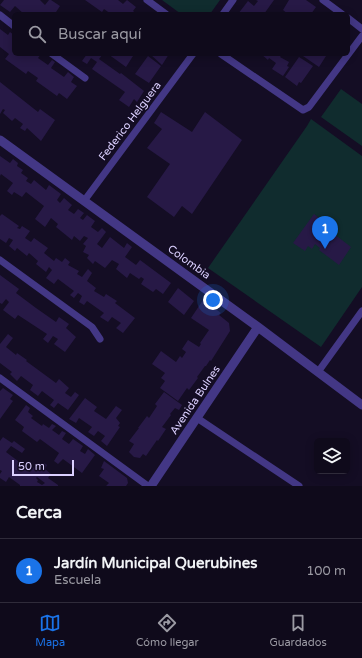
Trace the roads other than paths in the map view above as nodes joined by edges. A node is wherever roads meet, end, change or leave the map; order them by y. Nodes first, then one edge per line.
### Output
1 (147, 0) edge
2 (233, 0) edge
3 (323, 0) edge
4 (163, 12) edge
5 (224, 12) edge
6 (339, 12) edge
7 (0, 15) edge
8 (350, 19) edge
9 (12, 24) edge
10 (362, 28) edge
11 (362, 36) edge
12 (350, 52) edge
13 (55, 56) edge
14 (192, 56) edge
15 (224, 56) edge
16 (347, 56) edge
17 (85, 78) dead end
18 (0, 140) edge
19 (84, 201) junction
20 (0, 260) edge
21 (362, 311) edge
22 (258, 327) junction
23 (100, 339) dead end
24 (318, 372) junction
25 (0, 378) edge
26 (362, 405) edge
27 (197, 418) junction
28 (148, 486) edge
29 (151, 486) edge
30 (299, 486) edge

1 - 4 street
2 - 5 street
3 - 6 street
7 - 9 street
8 - 10 street
11 - 12 street
13 - 17 street
14 - 19 street, Federico Helguera
15 - 16 street
18 - 19 street, Colombia
19 - 22 street, Colombia
20 - 23 street
21 - 24 street
22 - 24 street, Colombia
22 - 27 street, Avenida Bulnes
24 - 26 street, Colombia
25 - 28 street
27 - 29 street, Avenida Bulnes
27 - 30 street

